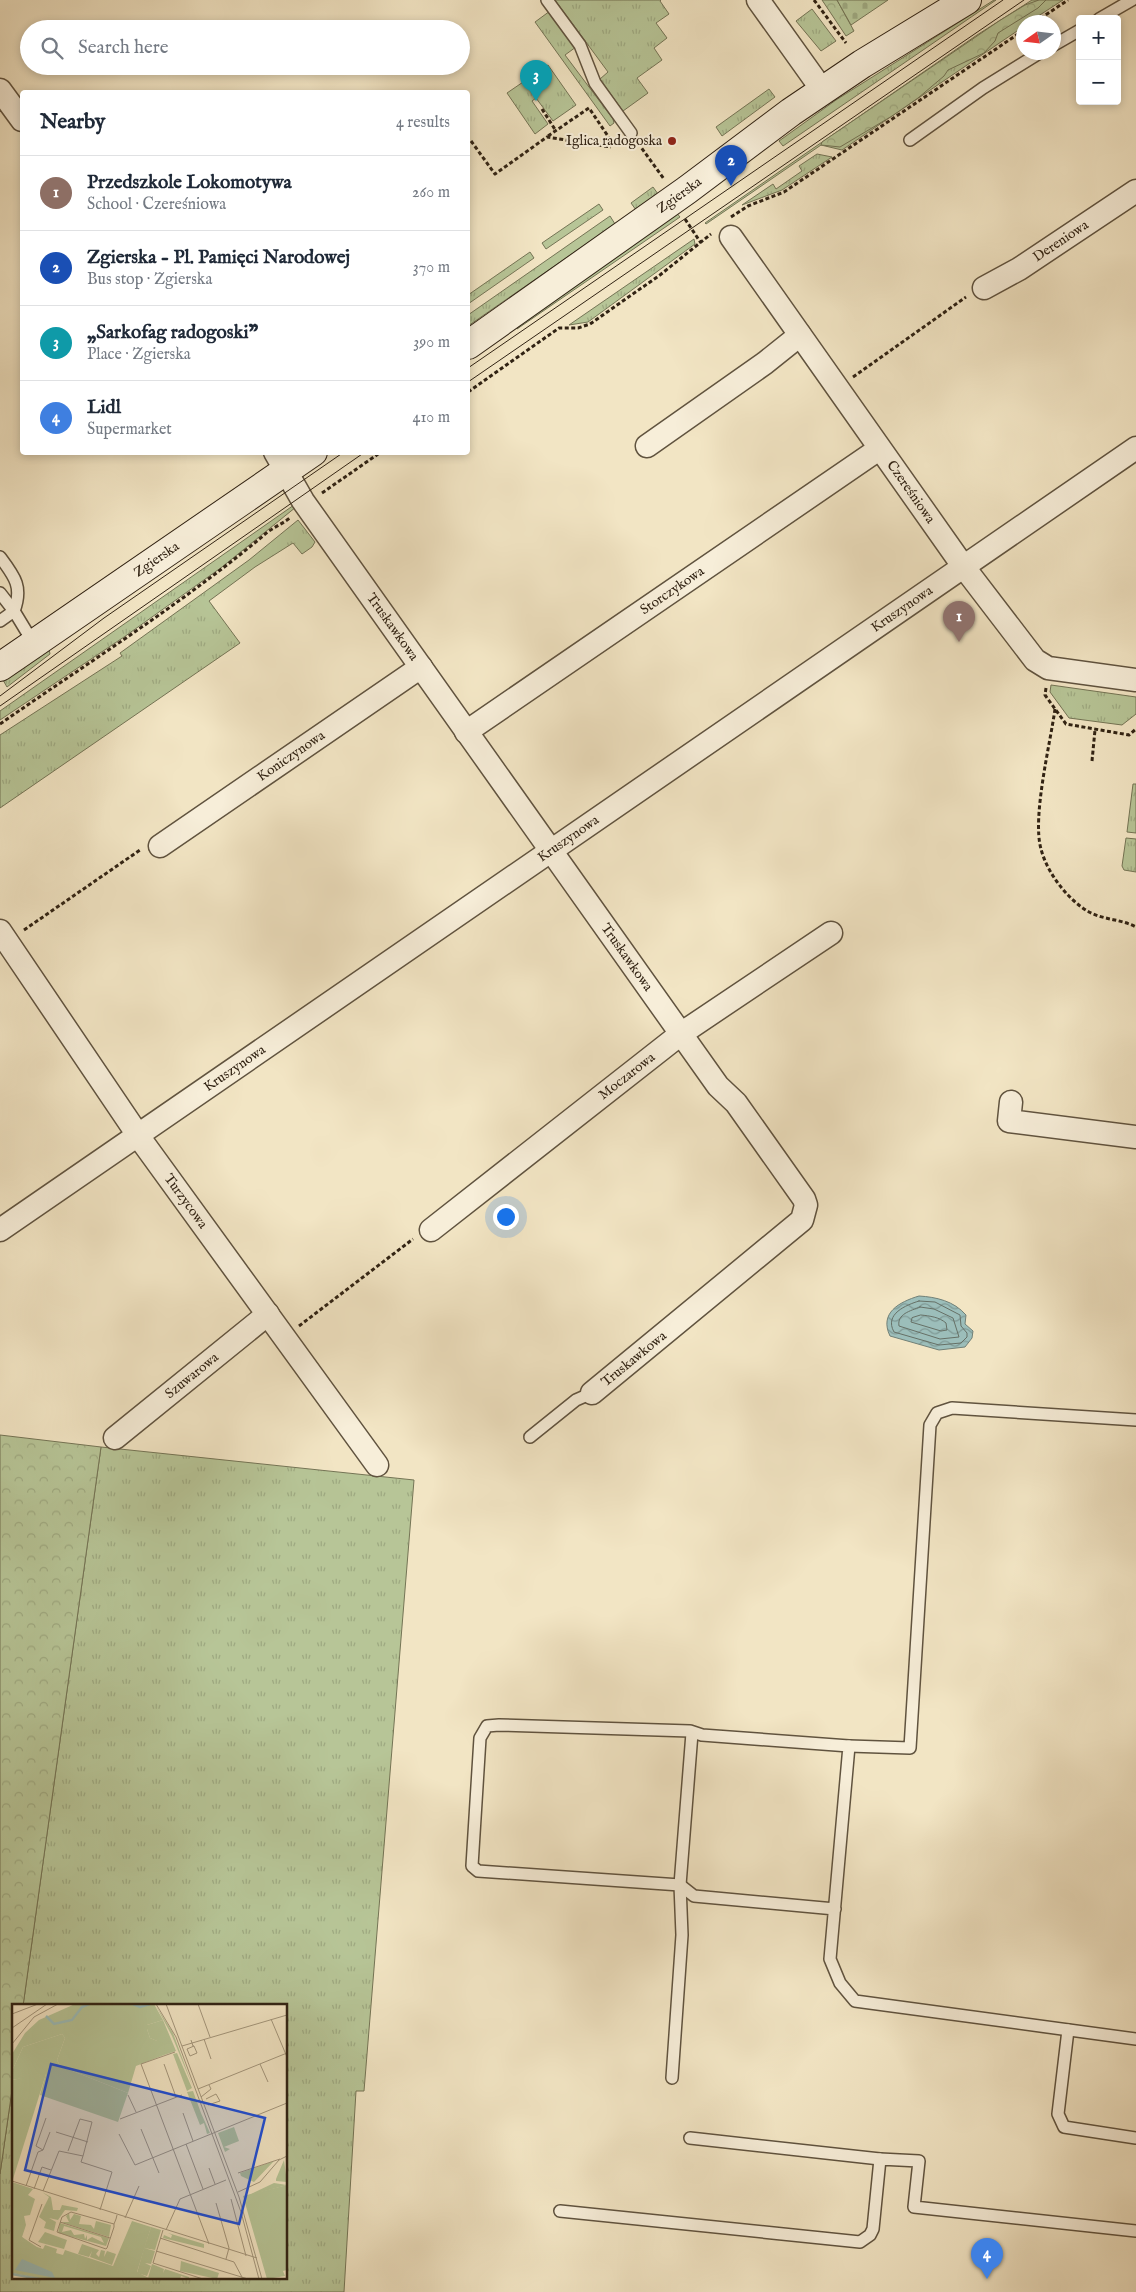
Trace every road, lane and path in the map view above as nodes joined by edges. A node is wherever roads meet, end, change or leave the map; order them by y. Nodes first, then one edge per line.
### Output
1 (548, 0) edge
2 (758, 0) edge
3 (814, 0) edge
4 (968, 0) edge
5 (1068, 0) edge
6 (1132, 0) edge
7 (1046, 15) edge
8 (1106, 15) edge
9 (1076, 32) edge
10 (1016, 35) edge
11 (1061, 41) edge
12 (846, 42) dead end
13 (1028, 60) edge
14 (0, 90) edge
15 (823, 91) junction
16 (542, 109) dead end
17 (20, 117) edge
18 (556, 131) junction
19 (631, 133) joint
20 (548, 137) junction
21 (910, 140) dead end
22 (471, 141) dead end
23 (661, 175) dead end
24 (1136, 191) edge
25 (682, 216) dead end
26 (724, 230) junction
27 (701, 243) junction
28 (984, 288) joint
29 (800, 335) junction
30 (470, 344) edge
31 (837, 388) junction
32 (470, 391) edge
33 (647, 446) dead end
34 (1136, 448) edge
35 (879, 449) junction
36 (303, 455) edge
37 (377, 455) edge
38 (280, 462) edge
39 (319, 495) dead end
40 (288, 520) dead end
41 (0, 558) edge
42 (963, 566) junction
43 (0, 593) edge
44 (0, 609) edge
45 (14, 611) junction
46 (0, 621) edge
47 (34, 644) junction
48 (0, 667) edge
49 (421, 667) junction
50 (1048, 668) junction
51 (1136, 680) edge
52 (1055, 709) junction
53 (0, 724) edge
54 (1136, 729) edge
55 (1095, 730) junction
56 (466, 732) junction
57 (1092, 760) dead end
58 (160, 846) joint
59 (552, 852) junction
60 (1136, 927) edge
61 (831, 933) dead end
62 (5, 947) edge
63 (682, 1033) junction
64 (1011, 1102) dead end
65 (139, 1136) junction
66 (1136, 1137) edge
67 (0, 1230) edge
68 (431, 1230) joint
69 (268, 1314) junction
70 (285, 1337) junction
71 (592, 1393) joint
72 (1136, 1420) edge
73 (530, 1437) dead end
74 (115, 1438) dead end
75 (377, 1465) dead end
76 (692, 1733) junction
77 (849, 1746) junction
78 (680, 1885) junction
79 (835, 1909) junction
80 (1068, 2030) junction
81 (1136, 2039) edge
82 (672, 2078) dead end
83 (690, 2138) dead end
84 (1136, 2138) edge
85 (880, 2159) junction
86 (560, 2211) dead end
87 (1136, 2231) edge

1 - 19 lane
2 - 15 street
3 - 12 path
4 - 15 main road, Zgierska
5 - 7 path
6 - 8 lane
9 - 11 lane
10 - 26 path
13 - 21 lane
14 - 17 street
15 - 30 main road, Zgierska
16 - 18 path
18 - 20 path
18 - 20 path
19 - 23 path
20 - 22 path
24 - 28 street, Dereniowa
25 - 27 path
26 - 27 path
26 - 29 street, Czereśniowa
27 - 32 path
28 - 31 path
29 - 31 street, Czereśniowa
29 - 33 street
31 - 35 street, Czereśniowa
34 - 42 street, Kruszynowa
35 - 42 street, Czereśniowa
35 - 56 street, Storczykowa
36 - 38 main road, Zgierska
37 - 39 path
38 - 47 main road, Zgierska
38 - 49 street, Truskawkowa
40 - 53 path
41 - 45 lane
42 - 50 street, Czereśniowa
42 - 59 street, Kruszynowa
43 - 45 lane
44 - 45 lane
45 - 46 lane
45 - 47 lane
47 - 48 main road, Zgierska
49 - 56 street, Truskawkowa
49 - 58 street, Koniczynowa
50 - 51 street
50 - 52 path
52 - 55 path
52 - 60 path
54 - 55 path
55 - 57 path
56 - 59 street, Truskawkowa
58 - 62 path
59 - 63 street, Truskawkowa
59 - 65 street, Kruszynowa
61 - 63 street, Moczarowa
62 - 65 street, Turzycowa
63 - 68 street, Moczarowa
63 - 71 street, Truskawkowa
64 - 66 street
65 - 67 street, Kruszynowa
65 - 69 street, Turzycowa
68 - 70 path
69 - 70 street, Turzycowa
69 - 74 street, Szuwarowa
70 - 75 street, Turzycowa
71 - 73 lane
72 - 77 lane
76 - 77 lane
76 - 78 lane
76 - 78 lane
77 - 79 lane
78 - 79 lane
78 - 82 lane
79 - 80 lane
80 - 81 lane
80 - 84 lane
83 - 85 lane
85 - 86 lane
85 - 87 lane

